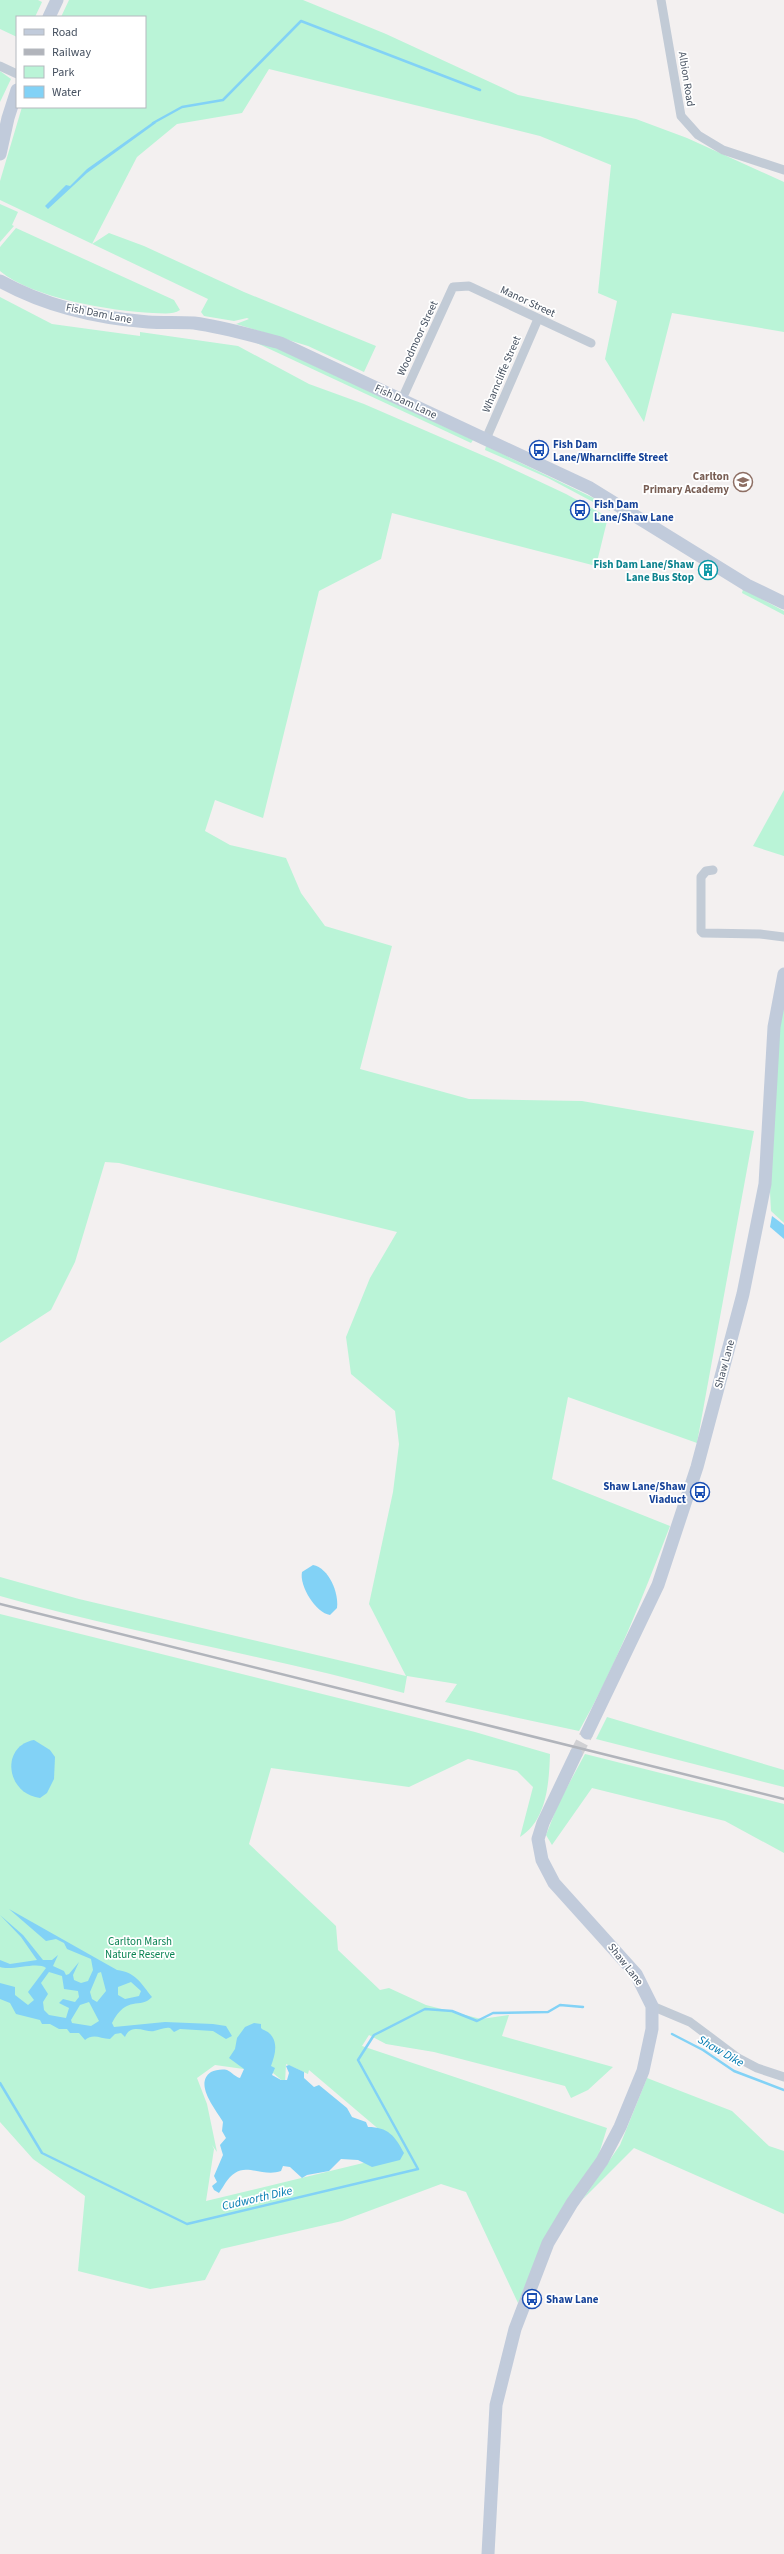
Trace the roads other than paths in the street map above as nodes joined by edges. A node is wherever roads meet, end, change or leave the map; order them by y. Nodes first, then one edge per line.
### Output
1 (57, 0) edge
2 (661, 0) edge
3 (49, 16) edge
4 (0, 66) edge
5 (16, 74) edge
6 (16, 93) edge
7 (0, 154) edge
8 (784, 170) edge
9 (0, 281) edge
10 (453, 287) joint
11 (538, 319) junction
12 (591, 343) dead end
13 (402, 399) junction
14 (486, 439) junction
15 (784, 602) edge
16 (713, 870) dead end
17 (784, 937) edge
18 (784, 974) edge
19 (587, 1733) tunnel mouth
20 (576, 1754) tunnel mouth
21 (652, 2006) junction
22 (784, 2077) edge
23 (488, 2554) edge

1 - 3 street
2 - 8 street, Albion Road
4 - 5 street
6 - 7 street
9 - 13 street, Fish Dam Lane
10 - 11 street, Manor Street
10 - 13 street, Woodmoor Street
11 - 12 street, Manor Street
11 - 14 street, Wharncliffe Street
13 - 14 street, Fish Dam Lane
14 - 15 street, Fish Dam Lane
16 - 17 street
18 - 19 street, Shaw Lane
20 - 21 street, Shaw Lane
21 - 22 street
21 - 23 street

